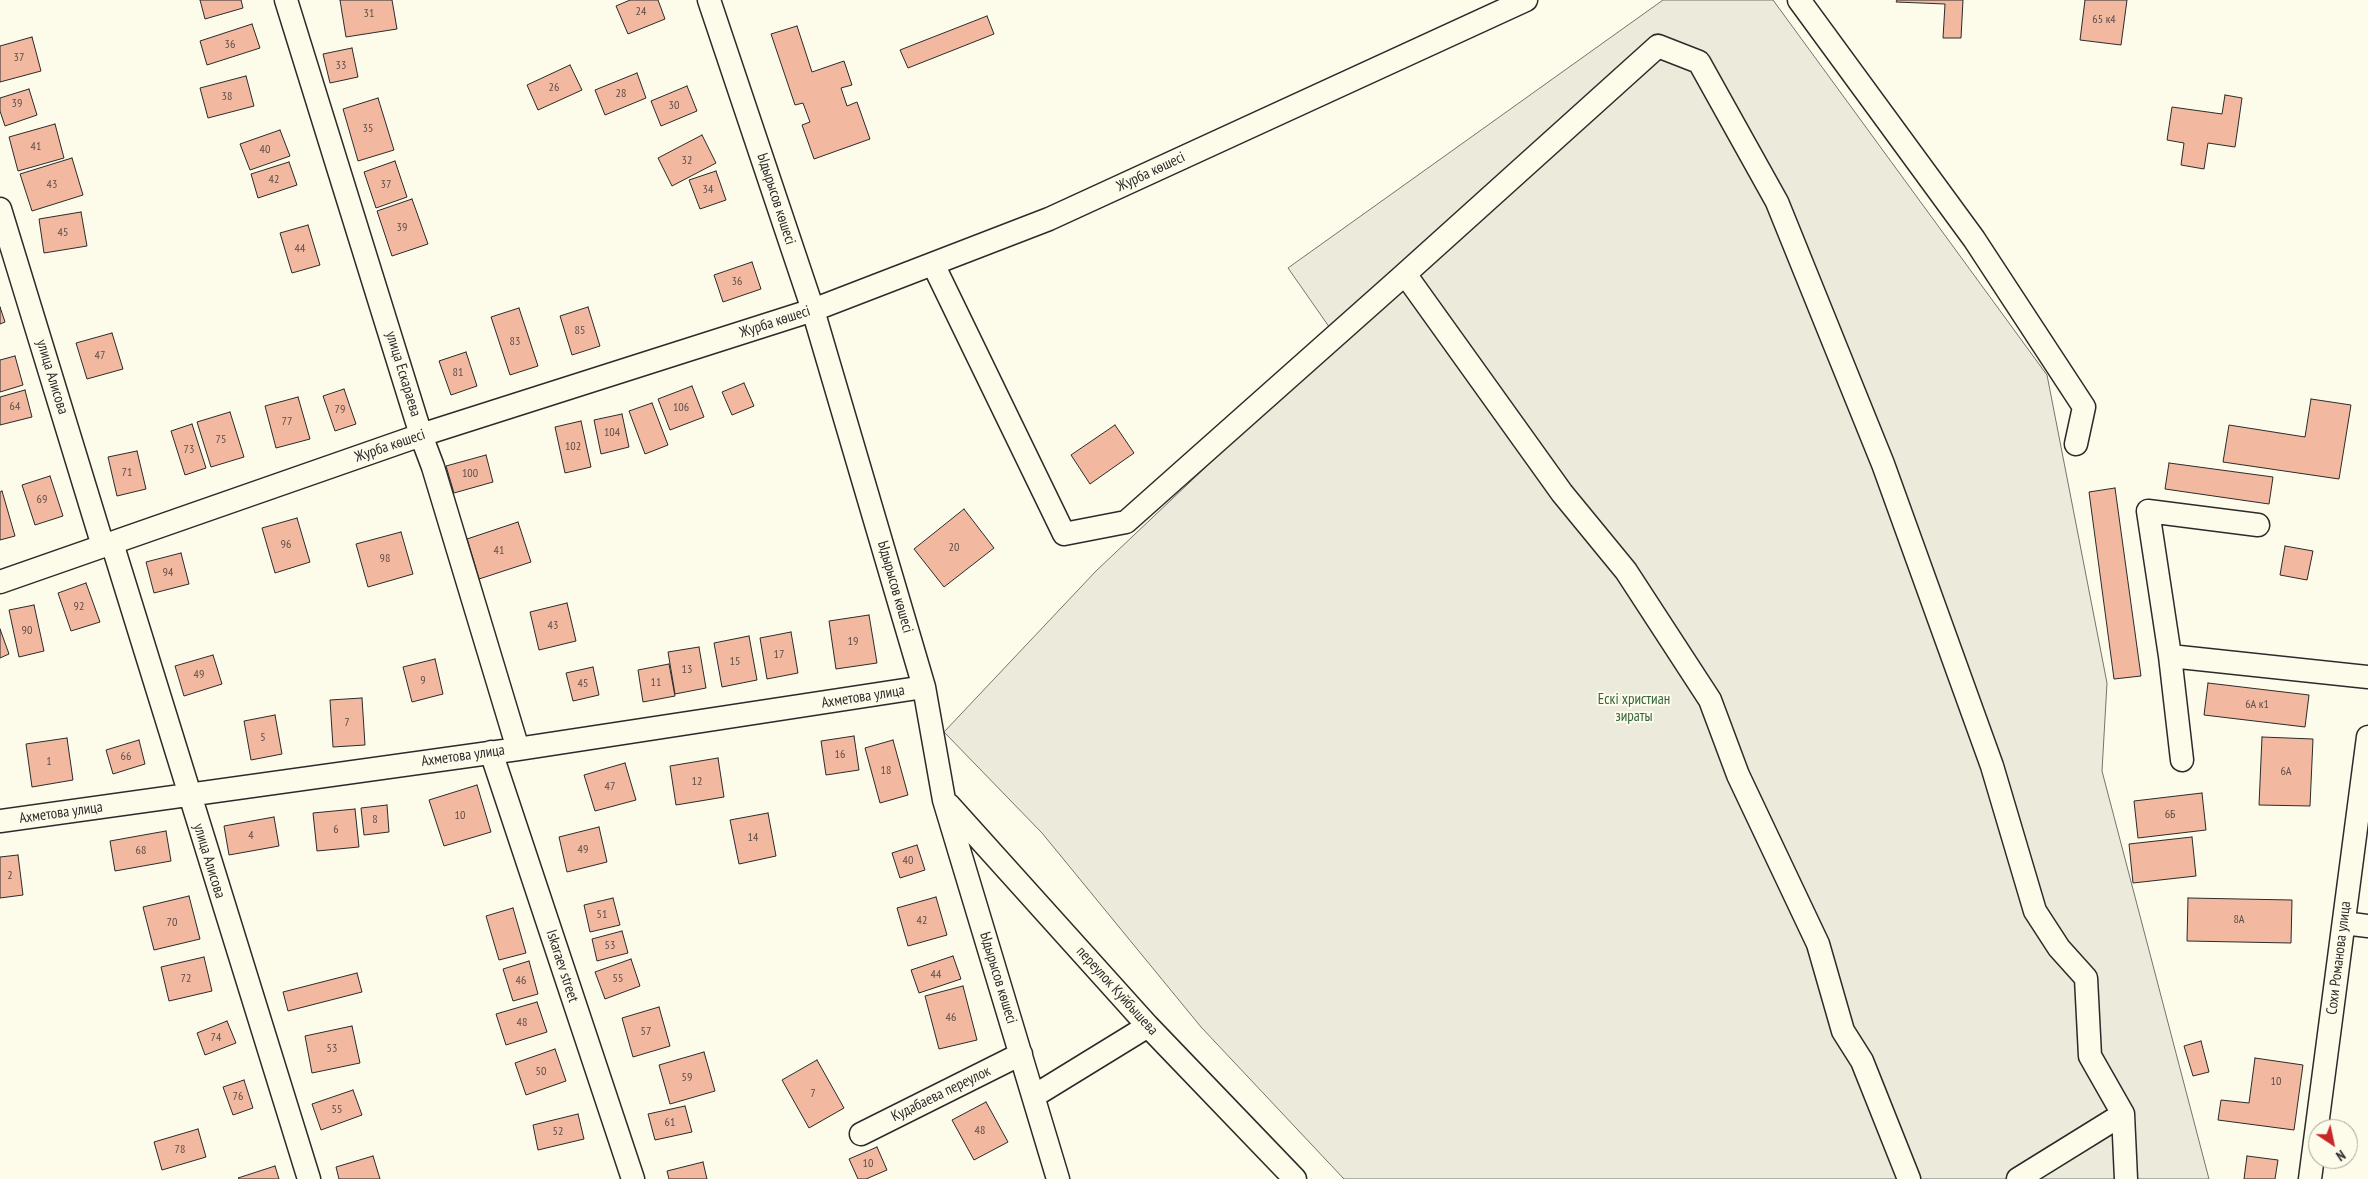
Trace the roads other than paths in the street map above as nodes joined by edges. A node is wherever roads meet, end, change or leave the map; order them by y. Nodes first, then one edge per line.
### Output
1 (286, 0) edge
2 (710, 0) edge
3 (1526, 0) edge
4 (1799, 0) edge
5 (0, 209) edge
6 (933, 264) junction
7 (1405, 274) junction
8 (813, 310) junction
9 (421, 435) junction
10 (2076, 444) dead end
11 (2258, 525) dead end
12 (107, 544) junction
13 (0, 582) edge
14 (2170, 656) junction
15 (2368, 677) edge
16 (924, 687) junction
17 (2368, 738) edge
18 (518, 749) junction
19 (491, 752) junction
20 (2182, 760) dead end
21 (188, 795) junction
22 (944, 800) junction
23 (0, 821) edge
24 (2344, 923) junction
25 (2368, 926) edge
26 (1148, 1026) junction
27 (1021, 1054) junction
28 (1034, 1096) junction
29 (2123, 1114) junction
30 (860, 1134) dead end
31 (309, 1179) edge
32 (633, 1179) edge
33 (1058, 1179) edge
34 (1295, 1179) edge
35 (1909, 1179) edge
36 (2018, 1179) edge
37 (2126, 1179) edge
38 (2310, 1179) edge

1 - 9 street, улица Ескараева
2 - 8 street, Ыдырысов көшесі
3 - 6 street, Журба көшесі
4 - 10 street
5 - 12 street, улица Алисова
6 - 7 street
6 - 8 street, Журба көшесі
7 - 29 street
7 - 35 street
8 - 9 street, Журба көшесі
8 - 16 street, Ыдырысов көшесі
9 - 12 street, Журба көшесі
9 - 18 street, улица Ескараева
11 - 14 street
12 - 13 street, Журба көшесі
12 - 21 street, улица Алисова
14 - 15 street
14 - 20 street
16 - 18 street, Ахметова улица
16 - 22 street, Ыдырысов көшесі
17 - 24 street, Сохи Романова улица
18 - 19 street, Ахметова улица
19 - 21 street, Ахметова улица
19 - 32 street, Iskaraev street
21 - 23 street, Ахметова улица
21 - 31 street, улица Алисова
22 - 26 street, переулок Куйбышева
22 - 27 street, Ыдырысов көшесі
24 - 25 street
24 - 38 street, Сохи Романова улица
26 - 28 street
26 - 34 street, переулок Куйбышева
27 - 28 street, Ыдырысов көшесі
27 - 30 street, Кудабаева переулок
28 - 33 street, Ыдырысов көшесі
29 - 36 street
29 - 37 street

